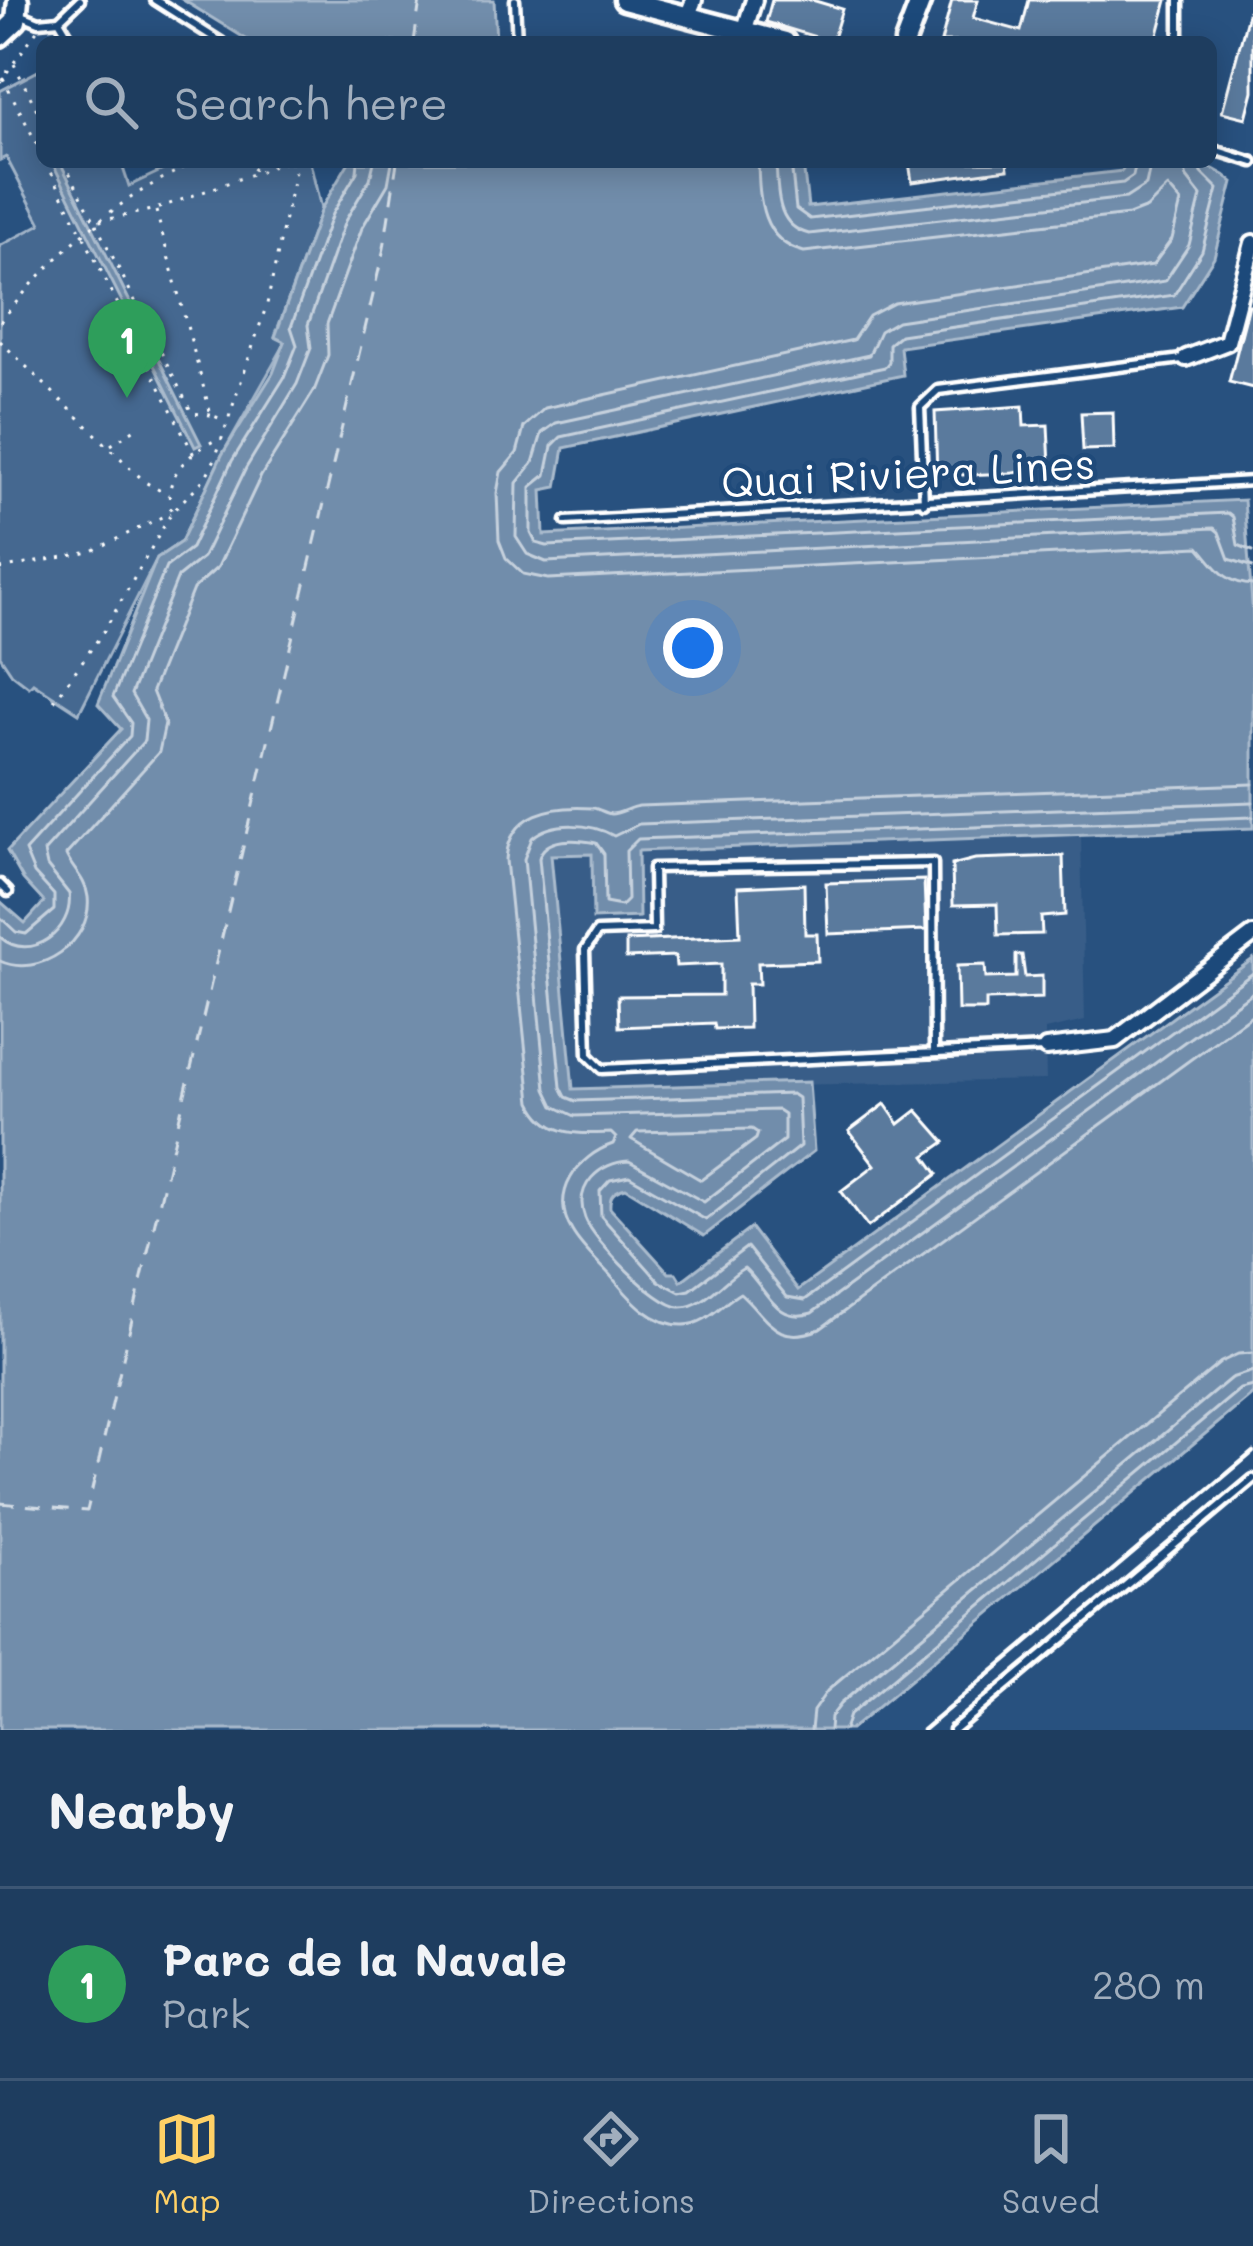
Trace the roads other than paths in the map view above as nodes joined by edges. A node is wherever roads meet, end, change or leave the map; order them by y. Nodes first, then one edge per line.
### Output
1 (80, 0) edge
2 (155, 0) edge
3 (515, 0) edge
4 (754, 0) edge
5 (922, 0) edge
6 (1179, 0) edge
7 (634, 1) edge
8 (18, 3) edge
9 (691, 9) edge
10 (59, 20) junction
11 (744, 32) junction
12 (2, 33) edge
13 (68, 36) edge
14 (212, 36) edge
15 (517, 36) edge
16 (760, 36) edge
17 (907, 36) edge
18 (1179, 36) edge
19 (1217, 151) edge
20 (1253, 162) edge
21 (1253, 243) edge
22 (1186, 358) joint
23 (1253, 481) edge
24 (925, 503) junction
25 (566, 521) dead end
26 (0, 884) edge
27 (8, 892) dead end
28 (1253, 935) edge
29 (1046, 1048) joint
30 (934, 1053) junction
31 (1253, 1479) edge
32 (953, 1730) edge

1 - 10 lane
2 - 14 lane
3 - 15 lane
4 - 11 street
5 - 17 main road
6 - 18 lane
7 - 9 main road
8 - 10 lane
8 - 12 main road
9 - 11 main road
10 - 13 lane
11 - 16 main road
19 - 20 lane
21 - 22 street
22 - 24 lane
23 - 24 lane, Quai Riviera Lines
24 - 25 lane, Quai Riviera Lines
26 - 27 lane
28 - 29 street
29 - 30 lane
30 - 30 lane
31 - 32 lane

